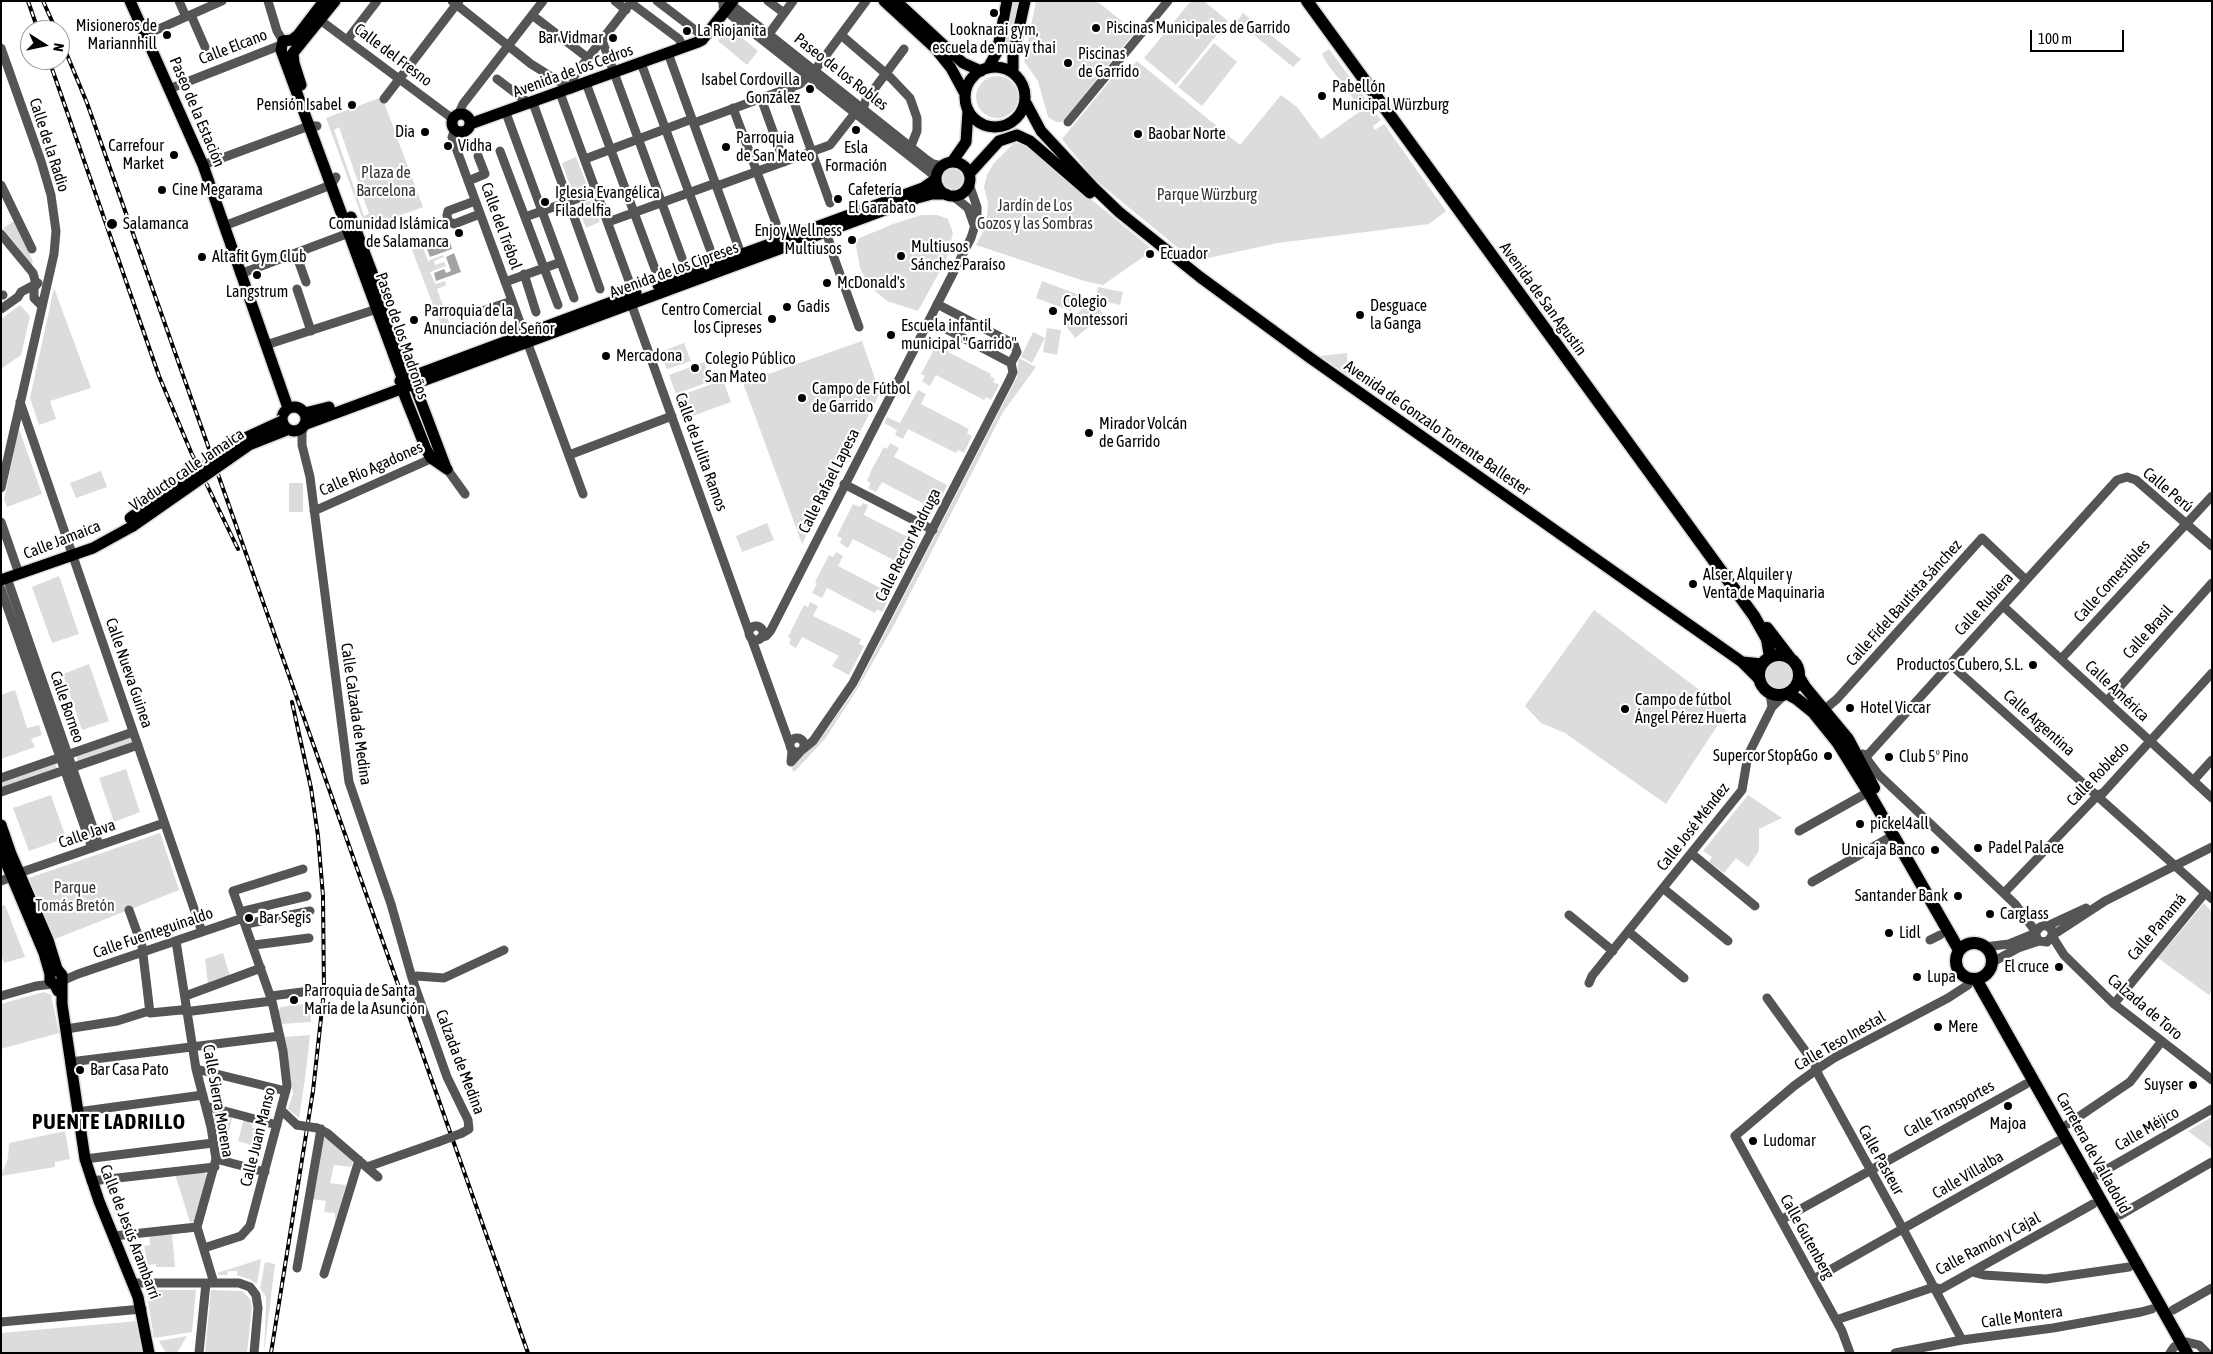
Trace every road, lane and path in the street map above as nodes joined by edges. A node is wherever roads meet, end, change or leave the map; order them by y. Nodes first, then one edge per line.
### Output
1 (130, 1) edge
2 (179, 1) edge
3 (268, 1) edge
4 (324, 1) edge
5 (335, 1) edge
6 (377, 1) edge
7 (543, 1) edge
8 (616, 1) edge
9 (657, 1) edge
10 (768, 1) edge
11 (792, 1) edge
12 (866, 1) edge
13 (884, 1) edge
14 (896, 1) edge
15 (1007, 1) edge
16 (1025, 1) edge
17 (1168, 1) edge
18 (1307, 1) edge
19 (220, 2) edge
20 (456, 2) edge
21 (726, 3) edge
22 (630, 5) edge
23 (784, 13) junction
24 (189, 16) junction
25 (532, 16) junction
26 (317, 18) junction
27 (769, 34) junction
28 (145, 35) junction
29 (841, 35) junction
30 (347, 40) junction
31 (602, 40) junction
32 (692, 42) junction
33 (509, 45) junction
34 (204, 47) dead end
35 (288, 47) junction
36 (1, 48) edge
37 (904, 49) dead end
38 (668, 53) junction
39 (588, 58) junction
40 (641, 63) junction
41 (984, 69) junction
42 (614, 73) junction
43 (812, 73) junction
44 (1013, 73) junction
45 (886, 74) junction
46 (550, 77) junction
47 (399, 79) junction
48 (497, 79) dead end
49 (578, 86) junction
50 (789, 88) junction
51 (169, 89) junction
52 (516, 94) junction
53 (555, 94) junction
54 (965, 94) junction
55 (761, 98) junction
56 (384, 99) dead end
57 (1025, 101) junction
58 (531, 103) junction
59 (733, 108) junction
60 (511, 111) junction
61 (859, 111) junction
62 (968, 111) junction
63 (693, 121) junction
64 (1068, 122) dead end
65 (313, 126) junction
66 (454, 126) junction
67 (1004, 126) junction
68 (665, 129) junction
69 (638, 139) junction
70 (911, 146) junction
71 (610, 150) junction
72 (500, 151) dead end
73 (812, 152) junction
74 (478, 156) dead end
75 (585, 159) junction
76 (523, 160) junction
77 (784, 162) junction
78 (978, 163) junction
79 (947, 164) junction
80 (203, 165) junction
81 (506, 166) junction
82 (757, 172) junction
83 (936, 178) junction
84 (969, 179) junction
85 (333, 181) junction
86 (468, 181) junction
87 (717, 184) junction
88 (1, 185) edge
89 (596, 192) junction
90 (689, 192) junction
91 (949, 195) junction
92 (475, 201) junction
93 (1101, 201) junction
94 (568, 202) junction
95 (662, 202) junction
96 (830, 202) dead end
97 (542, 211) junction
98 (634, 212) junction
99 (1119, 212) junction
100 (480, 214) junction
101 (525, 217) junction
102 (608, 222) junction
103 (776, 223) dead end
104 (224, 226) junction
105 (975, 227) junction
106 (825, 228) junction
107 (351, 229) junction
108 (1, 234) edge
109 (32, 249) dead end
110 (710, 249) dead end
111 (296, 254) junction
112 (743, 257) junction
113 (682, 258) dead end
114 (561, 262) junction
115 (544, 267) junction
116 (655, 269) dead end
117 (240, 274) junction
118 (524, 274) junction
119 (306, 282) dead end
120 (505, 282) junction
121 (41, 283) junction
122 (297, 289) dead end
123 (600, 289) dead end
124 (18, 297) junction
125 (574, 298) dead end
126 (631, 299) junction
127 (37, 301) junction
128 (512, 301) junction
129 (937, 304) junction
130 (558, 305) dead end
131 (1, 309) edge
132 (377, 309) junction
133 (482, 311) dead end
134 (536, 312) dead end
135 (928, 320) junction
136 (859, 327) dead end
137 (311, 331) junction
138 (526, 337) junction
139 (266, 345) junction
140 (1011, 363) junction
141 (407, 382) junction
142 (20, 402) junction
143 (288, 408) junction
144 (672, 416) junction
145 (16, 422) junction
146 (28, 424) junction
147 (296, 425) junction
148 (569, 455) junction
149 (435, 456) junction
150 (447, 469) joint
151 (2127, 477) joint
152 (844, 484) junction
153 (1, 488) edge
154 (465, 494) dead end
155 (583, 494) dead end
156 (2212, 496) edge
157 (314, 510) junction
158 (1, 522) edge
159 (131, 522) joint
160 (2185, 524) junction
161 (933, 530) junction
162 (2212, 546) edge
163 (72, 553) junction
164 (17, 568) junction
165 (3, 577) edge
166 (2026, 580) junction
167 (2212, 583) edge
168 (1, 589) edge
169 (2003, 606) junction
170 (1754, 616) junction
171 (757, 633) junction
172 (1790, 658) junction
173 (2062, 660) junction
174 (1766, 661) junction
175 (1742, 662) junction
176 (1950, 664) junction
177 (2212, 673) edge
178 (1799, 677) junction
179 (1760, 680) junction
180 (1770, 693) junction
181 (1786, 694) junction
182 (2107, 701) junction
183 (1772, 707) junction
184 (1825, 710) junction
185 (133, 732) junction
186 (2149, 741) junction
187 (1852, 744) junction
188 (138, 745) junction
189 (64, 757) junction
190 (1866, 757) junction
191 (2212, 760) edge
192 (68, 769) junction
193 (1, 778) edge
194 (2193, 781) junction
195 (1, 792) edge
196 (1865, 794) dead end
197 (2098, 795) junction
198 (2212, 798) edge
199 (164, 823) junction
200 (1, 825) edge
201 (1799, 831) dead end
202 (1887, 839) dead end
203 (96, 846) junction
204 (2212, 846) edge
205 (1, 852) edge
206 (1692, 854) junction
207 (1911, 865) junction
208 (2174, 865) junction
209 (303, 869) dead end
210 (11, 877) edge
211 (1812, 882) dead end
212 (1664, 889) junction
213 (2004, 894) junction
214 (307, 896) dead end
215 (2208, 896) edge
216 (2105, 901) junction
217 (2015, 904) junction
218 (1755, 906) dead end
219 (129, 910) dead end
220 (310, 911) dead end
221 (1569, 915) dead end
222 (243, 918) junction
223 (2027, 920) junction
224 (202, 932) junction
225 (1629, 932) junction
226 (2041, 933) junction
227 (1940, 935) dead end
228 (2052, 936) junction
229 (309, 938) dead end
230 (2022, 939) junction
231 (1930, 940) dead end
232 (176, 941) junction
233 (1728, 941) dead end
234 (254, 945) junction
235 (1985, 947) junction
236 (504, 950) dead end
237 (1959, 950) junction
238 (1613, 951) junction
239 (142, 953) junction
240 (2063, 953) junction
241 (1991, 963) junction
242 (261, 968) junction
243 (412, 978) junction
244 (1684, 978) dead end
245 (58, 979) junction
246 (1972, 982) junction
247 (1589, 983) dead end
248 (310, 991) dead end
249 (188, 994) dead end
250 (1, 996) edge
251 (1767, 998) dead end
252 (272, 999) junction
253 (2114, 1004) junction
254 (186, 1010) junction
255 (149, 1012) junction
256 (66, 1029) junction
257 (280, 1036) junction
258 (2162, 1041) junction
259 (193, 1047) junction
260 (70, 1062) junction
261 (196, 1069) junction
262 (1816, 1070) junction
263 (2212, 1080) edge
264 (2026, 1084) dead end
265 (286, 1091) junction
266 (203, 1095) junction
267 (206, 1106) junction
268 (2212, 1109) edge
269 (281, 1110) junction
270 (77, 1112) junction
271 (2068, 1124) dead end
272 (277, 1125) junction
273 (319, 1128) junction
274 (1735, 1136) joint
275 (2058, 1141) dead end
276 (213, 1143) junction
277 (85, 1159) junction
278 (359, 1160) junction
279 (2212, 1162) edge
280 (215, 1163) junction
281 (367, 1167) junction
282 (200, 1169) junction
283 (1869, 1170) junction
284 (265, 1172) junction
285 (2097, 1175) dead end
286 (212, 1177) junction
287 (378, 1177) dead end
288 (91, 1181) junction
289 (2093, 1204) dead end
290 (2120, 1215) dead end
291 (1781, 1220) junction
292 (197, 1227) junction
293 (1903, 1229) junction
294 (114, 1236) junction
295 (204, 1248) junction
296 (2129, 1267) dead end
297 (297, 1268) dead end
298 (1972, 1272) junction
299 (324, 1274) dead end
300 (1814, 1279) junction
301 (133, 1283) junction
302 (210, 1283) junction
303 (1934, 1287) junction
304 (2212, 1288) edge
305 (142, 1309) junction
306 (2152, 1309) dead end
307 (2173, 1310) dead end
308 (1836, 1320) junction
309 (1, 1322) edge
310 (1962, 1340) junction
311 (2184, 1348) edge
312 (149, 1353) edge
313 (199, 1353) edge
314 (254, 1353) edge
315 (1850, 1353) edge
316 (1896, 1353) edge
317 (2170, 1353) edge
318 (2207, 1353) edge

1 - 28 main road, Paseo de la Estación
2 - 24 street
3 - 35 street
4 - 26 main road
5 - 26 main road
6 - 30 street
7 - 25 street
8 - 22 street
9 - 32 street
10 - 23 street
11 - 23 street
12 - 29 street
13 - 54 main road
14 - 41 main road
15 - 41 main road
16 - 44 main road
17 - 64 street
18 - 170 highway, Avenida de San Agustín
19 - 24 street
20 - 33 street
20 - 47 street
21 - 27 street, Paseo de los Robles
21 - 32 main road, Avenida de los Cedros
21 - 43 street, Paseo de los Robles
22 - 31 street
22 - 32 street
23 - 27 street
24 - 28 street
24 - 34 street
25 - 33 street
25 - 39 street
26 - 30 street, Calle del Fresno
26 - 35 main road
27 - 43 street, Paseo de los Robles
28 - 51 main road, Paseo de la Estación
29 - 43 street
29 - 45 street
30 - 47 street, Calle del Fresno
31 - 39 street
31 - 42 street
32 - 38 main road, Avenida de los Cedros
33 - 46 street
33 - 66 street
35 - 51 street, Calle Elcano
35 - 65 main road
36 - 121 street, Calle de la Radio
37 - 45 street
38 - 40 main road, Avenida de los Cedros
38 - 63 street
39 - 49 street
40 - 42 main road, Avenida de los Cedros
40 - 68 street
41 - 44 main road
41 - 54 main road
42 - 49 main road, Avenida de los Cedros
42 - 69 street
43 - 50 street
43 - 61 street, Paseo de los Robles
44 - 57 main road
45 - 61 street
45 - 70 street
46 - 49 street
46 - 53 street
47 - 56 street
47 - 66 street, Calle del Fresno
48 - 52 street
49 - 53 main road, Avenida de los Cedros
49 - 71 street
50 - 55 street
50 - 73 street
51 - 80 main road, Paseo de la Estación
52 - 58 street
52 - 60 street
53 - 58 main road, Avenida de los Cedros
53 - 75 street, Calle de Julita Ramos
54 - 62 main road
55 - 59 street
55 - 77 street
57 - 67 main road
57 - 99 main road, Avenida de Gonzalo Torrente Ballester
58 - 60 main road, Avenida de los Cedros
58 - 94 street
59 - 63 street
59 - 82 street
60 - 66 main road, Avenida de los Cedros
60 - 76 street
61 - 70 street, Paseo de los Robles
61 - 73 street
61 - 83 street, Paseo de los Robles
62 - 67 main road
62 - 79 main road
63 - 68 street
63 - 87 street
65 - 80 street
65 - 85 main road
66 - 86 street, Calle del Trébol
67 - 78 main road
67 - 93 main road, Avenida de Gonzalo Torrente Ballester
68 - 69 street
68 - 90 street
69 - 71 street
69 - 95 street
70 - 79 street, Paseo de los Robles
71 - 75 street
71 - 98 street
72 - 81 street
73 - 77 street
73 - 96 street
74 - 86 street
75 - 89 street, Calle de Julita Ramos
76 - 81 street
76 - 97 street
77 - 82 street
78 - 84 main road
78 - 93 main road
79 - 83 main road
79 - 84 main road
80 - 104 main road, Paseo de la Estación
81 - 101 street
82 - 87 street
82 - 103 street
83 - 91 main road
83 - 106 main road, Avenida de los Cipreses
84 - 91 main road
84 - 105 street, Calle Rafael Lapesa
85 - 104 street
85 - 107 main road
86 - 92 street, Calle del Trébol
87 - 90 street
87 - 112 street
88 - 109 street
89 - 94 street
89 - 102 street, Calle de Julita Ramos
90 - 95 street
90 - 110 street
91 - 105 street
91 - 106 main road, Avenida de los Cipreses
92 - 100 street, Calle del Trébol
92 - 100 street
93 - 99 main road, Avenida de Gonzalo Torrente Ballester
94 - 97 street
94 - 123 street
95 - 98 street
95 - 113 street
97 - 101 street
97 - 114 street
98 - 102 street
98 - 116 street
99 - 175 main road, Avenida de Gonzalo Torrente Ballester
100 - 120 street, Calle del Trébol
101 - 115 street
102 - 126 street, Calle de Julita Ramos
104 - 117 main road, Paseo de la Estación
105 - 129 street, Calle Rafael Lapesa
106 - 112 main road, Avenida de los Cipreses
106 - 136 street
107 - 111 street
107 - 132 main road, Paseo de los Madroños
107 - 141 main road, Paseo de los Madroños
108 - 121 street
111 - 117 street
111 - 119 street
112 - 126 main road, Avenida de los Cipreses
114 - 115 street
114 - 125 street
115 - 118 street
115 - 130 street
117 - 139 main road, Paseo de la Estación
118 - 120 street
118 - 134 street
120 - 128 street, Calle del Trébol
121 - 124 street
121 - 127 street, Calle de la Radio
122 - 137 street
124 - 127 street
124 - 131 street
126 - 138 main road, Avenida de los Cipreses
126 - 144 street, Calle de Julita Ramos
127 - 142 street, Calle de la Radio
128 - 133 street
128 - 138 street, Calle del Trébol
129 - 135 street, Calle Rafael Lapesa
129 - 140 street, Calle Rector Madruga
132 - 137 street
132 - 141 main road, Paseo de los Madroños
135 - 140 street
135 - 152 street, Calle Rafael Lapesa
137 - 139 street
138 - 141 main road, Avenida de los Cipreses
138 - 148 street, Calle del Trébol
139 - 143 main road, Paseo de la Estación
140 - 161 street, Calle Rector Madruga
141 - 147 main road, Avenida de los Cipreses
141 - 149 main road, Paseo de los Madroños
142 - 145 street, Calle de la Radio
142 - 146 street, Calle Nueva Guinea
143 - 147 main road
143 - 147 main road
144 - 148 street
144 - 171 street, Calle de Julita Ramos
145 - 146 street
145 - 153 street, Calle de la Radio
146 - 163 street, Calle Nueva Guinea
147 - 157 street, Calle Calzada de Medina
147 - 159 main road, Viaducto calle Jamaica, bridge
148 - 155 street, Calle del Trébol
149 - 150 main road, Paseo de los Madroños
149 - 157 street, Calle Río Agadones
150 - 154 street, Paseo de los Madroños
151 - 160 street, Calle Perú
151 - 166 street, Calle Rubiera
152 - 161 street
152 - 171 street, Calle Rafael Lapesa
156 - 160 street, Calle Comestibles
157 - 243 street, Calle Calzada de Medina
158 - 164 street
159 - 163 main road, Calle Jamaica
160 - 162 street, Calle Perú
160 - 173 street, Calle Comestibles
161 - 171 street, Calle Rector Madruga
163 - 164 main road, Calle Jamaica
163 - 165 main road, Calle Jamaica
163 - 185 street, Calle Nueva Guinea
164 - 165 main road, Calle Jamaica
165 - 189 street, Calle Borneo
166 - 169 street, Calle Rubiera
166 - 184 street, Calle Fidel Bautista Sánchez
167 - 182 street, Calle Brasil
168 - 189 street, Calle Borneo
169 - 173 street, Calle América
169 - 176 street, Calle Rubiera
170 - 172 highway, Avenida de San Agustín
170 - 174 highway, Avenida de San Agustín
172 - 174 highway
172 - 178 highway
173 - 182 street, Calle América
174 - 175 main road, Avenida de Gonzalo Torrente Ballester
174 - 179 highway
175 - 179 main road, Avenida de Gonzalo Torrente Ballester
176 - 190 street, Calle Rubiera
176 - 197 street, Calle Argentina
177 - 186 street, Calle Robledo
178 - 181 highway
178 - 184 highway, Carretera de Valladolid
179 - 180 highway
180 - 181 highway
180 - 183 street
181 - 183 street, Calle José Méndez
181 - 207 highway, Carretera de Valladolid
182 - 186 street, Calle América
183 - 206 street, Calle José Méndez
184 - 187 highway, Carretera de Valladolid
185 - 188 street, Calle Nueva Guinea
185 - 189 street
186 - 194 street, Calle América
186 - 197 street, Calle Robledo
187 - 190 street, Calzada de Toro
187 - 207 highway, Carretera de Valladolid
188 - 192 street
188 - 199 street, Calle Nueva Guinea
189 - 192 street, Calle Borneo
189 - 193 street
190 - 213 street, Calzada de Toro
191 - 194 street
192 - 195 street
192 - 203 street, Calle Borneo
194 - 198 street, Calle América
196 - 201 street
197 - 208 street, Calle Argentina
197 - 213 street, Calle Robledo
199 - 203 street, Calle Java
199 - 224 street, Calle Nueva Guinea
200 - 210 main road, Calle de Jesús Arambarri
202 - 211 street
203 - 210 street, Calle Java
204 - 208 street
205 - 210 main road, Calle de Jesús Arambarri
206 - 212 street, Calle José Méndez
206 - 218 street
207 - 237 highway, Carretera de Valladolid
208 - 215 street, Calle Argentina
208 - 216 street
209 - 222 street, Calle Juan Manso
210 - 245 main road, Calle de Jesús Arambarri
212 - 225 street, Calle José Méndez
212 - 233 street
213 - 217 street, Calzada de Toro
214 - 222 street
215 - 253 street, Calle Panamá
216 - 226 street
216 - 228 street
217 - 223 street, Calzada de Toro
217 - 226 street, Calzada de Toro
219 - 239 street
220 - 222 street
221 - 238 street
222 - 224 street, Calle Fuenteguinaldo
222 - 234 street, Calle Juan Manso
223 - 226 street, Calzada de Toro
223 - 230 street
224 - 232 street, Calle Fuenteguinaldo
225 - 238 street, Calle José Méndez
225 - 244 street
226 - 228 street, Calzada de Toro
226 - 230 street
226 - 240 street, Calzada de Toro
226 - 241 street
227 - 231 street
228 - 240 street, Calzada de Toro
229 - 234 street
230 - 235 street
232 - 239 street, Calle Fuenteguinaldo
232 - 254 street, Calle Sierra Morena
234 - 242 street, Calle Juan Manso
235 - 237 highway
235 - 241 highway
236 - 243 street
237 - 246 highway, Carretera de Valladolid
238 - 247 street, Calle José Méndez
239 - 245 street, Calle Fuenteguinaldo
239 - 255 street
240 - 253 street, Calzada de Toro
241 - 246 highway
242 - 249 street
242 - 252 street, Calle Juan Manso
243 - 281 street, Calzada de Medina, bridge
245 - 250 street
245 - 256 main road, Calle de Jesús Arambarri
246 - 262 street, Calle Teso Inestal
246 - 311 highway, Carretera de Valladolid
248 - 252 street
251 - 262 street, Calle Pasteur
252 - 254 street
252 - 257 street, Calle Juan Manso
253 - 258 street, Calzada de Toro
254 - 255 street
254 - 259 street, Calle Sierra Morena
255 - 256 street
256 - 260 main road, Calle de Jesús Arambarri
257 - 259 street
257 - 265 street, Calle Juan Manso
258 - 263 street, Calzada de Toro
258 - 271 street
259 - 260 street
259 - 261 street, Calle Sierra Morena
260 - 270 main road, Calle de Jesús Arambarri
261 - 265 street
261 - 266 street, Calle Sierra Morena
262 - 274 street, Calle Teso Inestal
262 - 283 street, Calle Pasteur
264 - 283 street, Calle Transportes
265 - 269 street, Calle Juan Manso
266 - 267 street, Calle Sierra Morena
266 - 270 street
267 - 272 street
267 - 276 street, Calle Sierra Morena
268 - 285 street, Calle Méjico
269 - 272 street, Calle Juan Manso
269 - 273 street, bridge
270 - 277 main road, Calle de Jesús Arambarri
272 - 284 street, Calle Juan Manso
273 - 278 street
273 - 297 street
274 - 291 street, Calle Gutenberg
275 - 293 street, Calle Villalba
276 - 277 street
276 - 280 street, Calle Sierra Morena
277 - 288 main road, Calle de Jesús Arambarri
278 - 281 street
278 - 299 street
279 - 290 street
280 - 282 street
280 - 284 street
280 - 286 street, Calle Sierra Morena
281 - 287 street
282 - 286 street
282 - 288 street
283 - 291 street, Calle Transportes
283 - 293 street, Calle Pasteur
284 - 295 street, Calle Juan Manso
286 - 292 street, Calle Sierra Morena
288 - 294 main road, Calle de Jesús Arambarri
289 - 298 street, Calle Ramón y Cajal
291 - 300 street, Calle Gutenberg
292 - 294 street
292 - 295 street
293 - 300 street, Calle Villalba
293 - 303 street, Calle Pasteur
294 - 301 main road, Calle de Jesús Arambarri
295 - 302 street
296 - 298 street
298 - 303 street, Calle Ramón y Cajal
300 - 308 street, Calle Gutenberg
301 - 302 street
301 - 305 main road, Calle de Jesús Arambarri
302 - 313 street
302 - 314 street
303 - 308 street, Calle Ramón y Cajal
303 - 310 street, Calle Pasteur
304 - 307 street
305 - 309 street
305 - 312 main road, Calle de Jesús Arambarri
306 - 310 street, Calle Montera
308 - 315 street, Calle Gutenberg
310 - 316 street, Calle Montera
311 - 317 street
311 - 318 street

